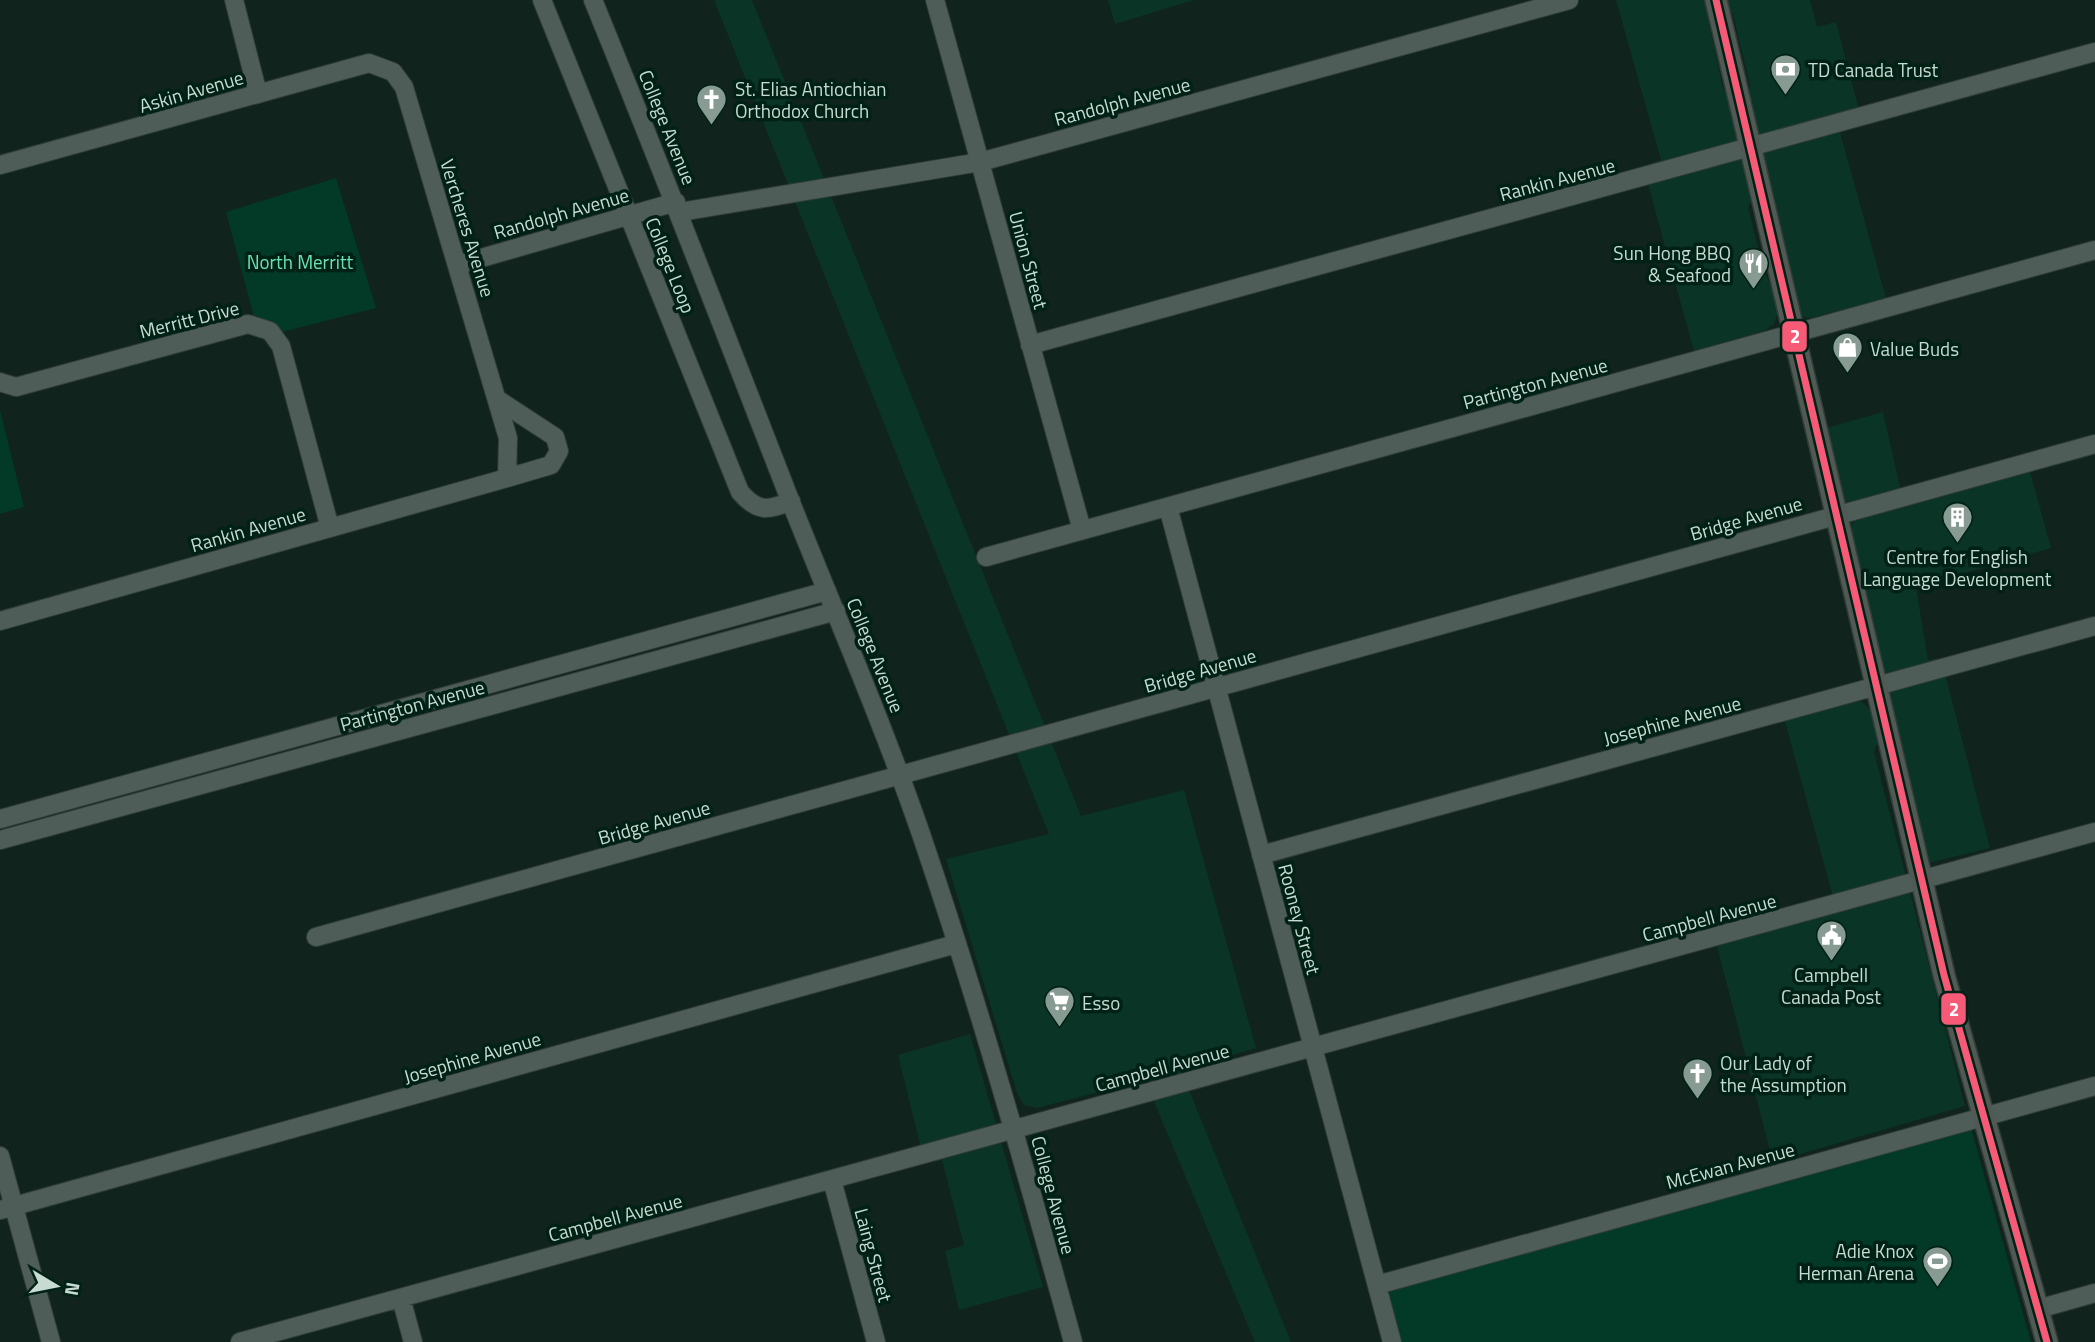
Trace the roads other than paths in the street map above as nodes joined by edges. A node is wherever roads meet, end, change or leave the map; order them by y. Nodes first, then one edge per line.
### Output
1 (234, 0) edge
2 (542, 0) edge
3 (593, 0) edge
4 (935, 0) edge
5 (1569, 0) edge
6 (1716, 0) edge
7 (2095, 51) edge
8 (393, 72) joint
9 (258, 94) junction
10 (1751, 147) junction
11 (980, 162) junction
12 (0, 165) edge
13 (678, 207) junction
14 (629, 216) junction
15 (2095, 250) edge
16 (457, 265) junction
17 (1794, 333) junction
18 (1030, 345) junction
19 (0, 382) edge
20 (497, 400) junction
21 (2095, 444) edge
22 (507, 478) junction
23 (791, 501) junction
24 (1168, 506) junction
25 (1837, 515) junction
26 (330, 528) junction
27 (1082, 530) junction
28 (986, 557) dead end
29 (827, 591) junction
30 (836, 611) junction
31 (0, 621) edge
32 (2095, 626) edge
33 (1877, 686) junction
34 (1216, 687) junction
35 (900, 775) junction
36 (0, 819) edge
37 (2095, 832) edge
38 (0, 840) edge
39 (1261, 855) junction
40 (1922, 880) junction
41 (316, 937) dead end
42 (956, 944) junction
43 (1313, 1047) junction
44 (2095, 1086) edge
45 (1984, 1117) junction
46 (1014, 1129) junction
47 (0, 1156) edge
48 (832, 1180) junction
49 (7, 1208) edge
50 (1377, 1285) junction
51 (2095, 1293) edge
52 (401, 1298) junction
53 (2038, 1309) junction
54 (51, 1342) edge
55 (240, 1342) edge
56 (412, 1342) edge
57 (876, 1342) edge
58 (1073, 1342) edge
59 (1392, 1342) edge
60 (2047, 1342) edge

1 - 9 street
2 - 14 street, College Loop
3 - 13 street, College Avenue
4 - 11 street, Union Street
5 - 11 street, Randolph Avenue
6 - 10 main road
7 - 10 street, Rankin Avenue
8 - 9 street, Askin Avenue
8 - 16 street, Vercheres Avenue
9 - 12 street, Askin Avenue
10 - 17 main road
10 - 18 street, Rankin Avenue
11 - 13 street, Randolph Avenue
11 - 18 street, Union Street
13 - 14 street, Randolph Avenue
13 - 23 street, College Avenue
14 - 16 street, Randolph Avenue
14 - 23 street, College Loop
15 - 17 street, Partington Avenue
16 - 20 street, Vercheres Avenue
17 - 24 street, Partington Avenue
17 - 25 main road
18 - 27 street, Union Street
19 - 26 street, Merritt Drive
20 - 22 street, Vercheres Avenue
20 - 22 street
21 - 25 street, Bridge Avenue
22 - 26 street, Rankin Avenue
23 - 29 street, College Avenue
24 - 27 street, Partington Avenue
24 - 34 street, Rooney Street
25 - 33 main road
25 - 34 street, Bridge Avenue
26 - 31 street, Rankin Avenue
27 - 28 street, Partington Avenue
29 - 30 street, College Avenue
29 - 36 street, Partington Avenue
30 - 35 street, College Avenue
30 - 38 street, Partington Avenue
32 - 33 street, Josephine Avenue
33 - 39 street, Josephine Avenue
33 - 40 main road
34 - 35 street, Bridge Avenue
34 - 39 street, Rooney Street
35 - 41 street, Bridge Avenue
35 - 42 street, College Avenue
37 - 40 street, Campbell Avenue
39 - 43 street, Rooney Street
40 - 43 street, Campbell Avenue
40 - 45 main road
42 - 46 street, College Avenue
42 - 49 street, Josephine Avenue
43 - 46 street, Campbell Avenue
43 - 50 street, Rooney Street
44 - 45 street, McEwan Avenue
45 - 50 street, McEwan Avenue
45 - 53 main road
46 - 48 street, Campbell Avenue
46 - 58 street, College Avenue
47 - 49 street
48 - 52 street, Campbell Avenue
48 - 57 street, Laing Street
49 - 54 street
50 - 59 street, Rooney Street
51 - 53 street
52 - 55 street, Campbell Avenue
52 - 56 street
53 - 60 main road

